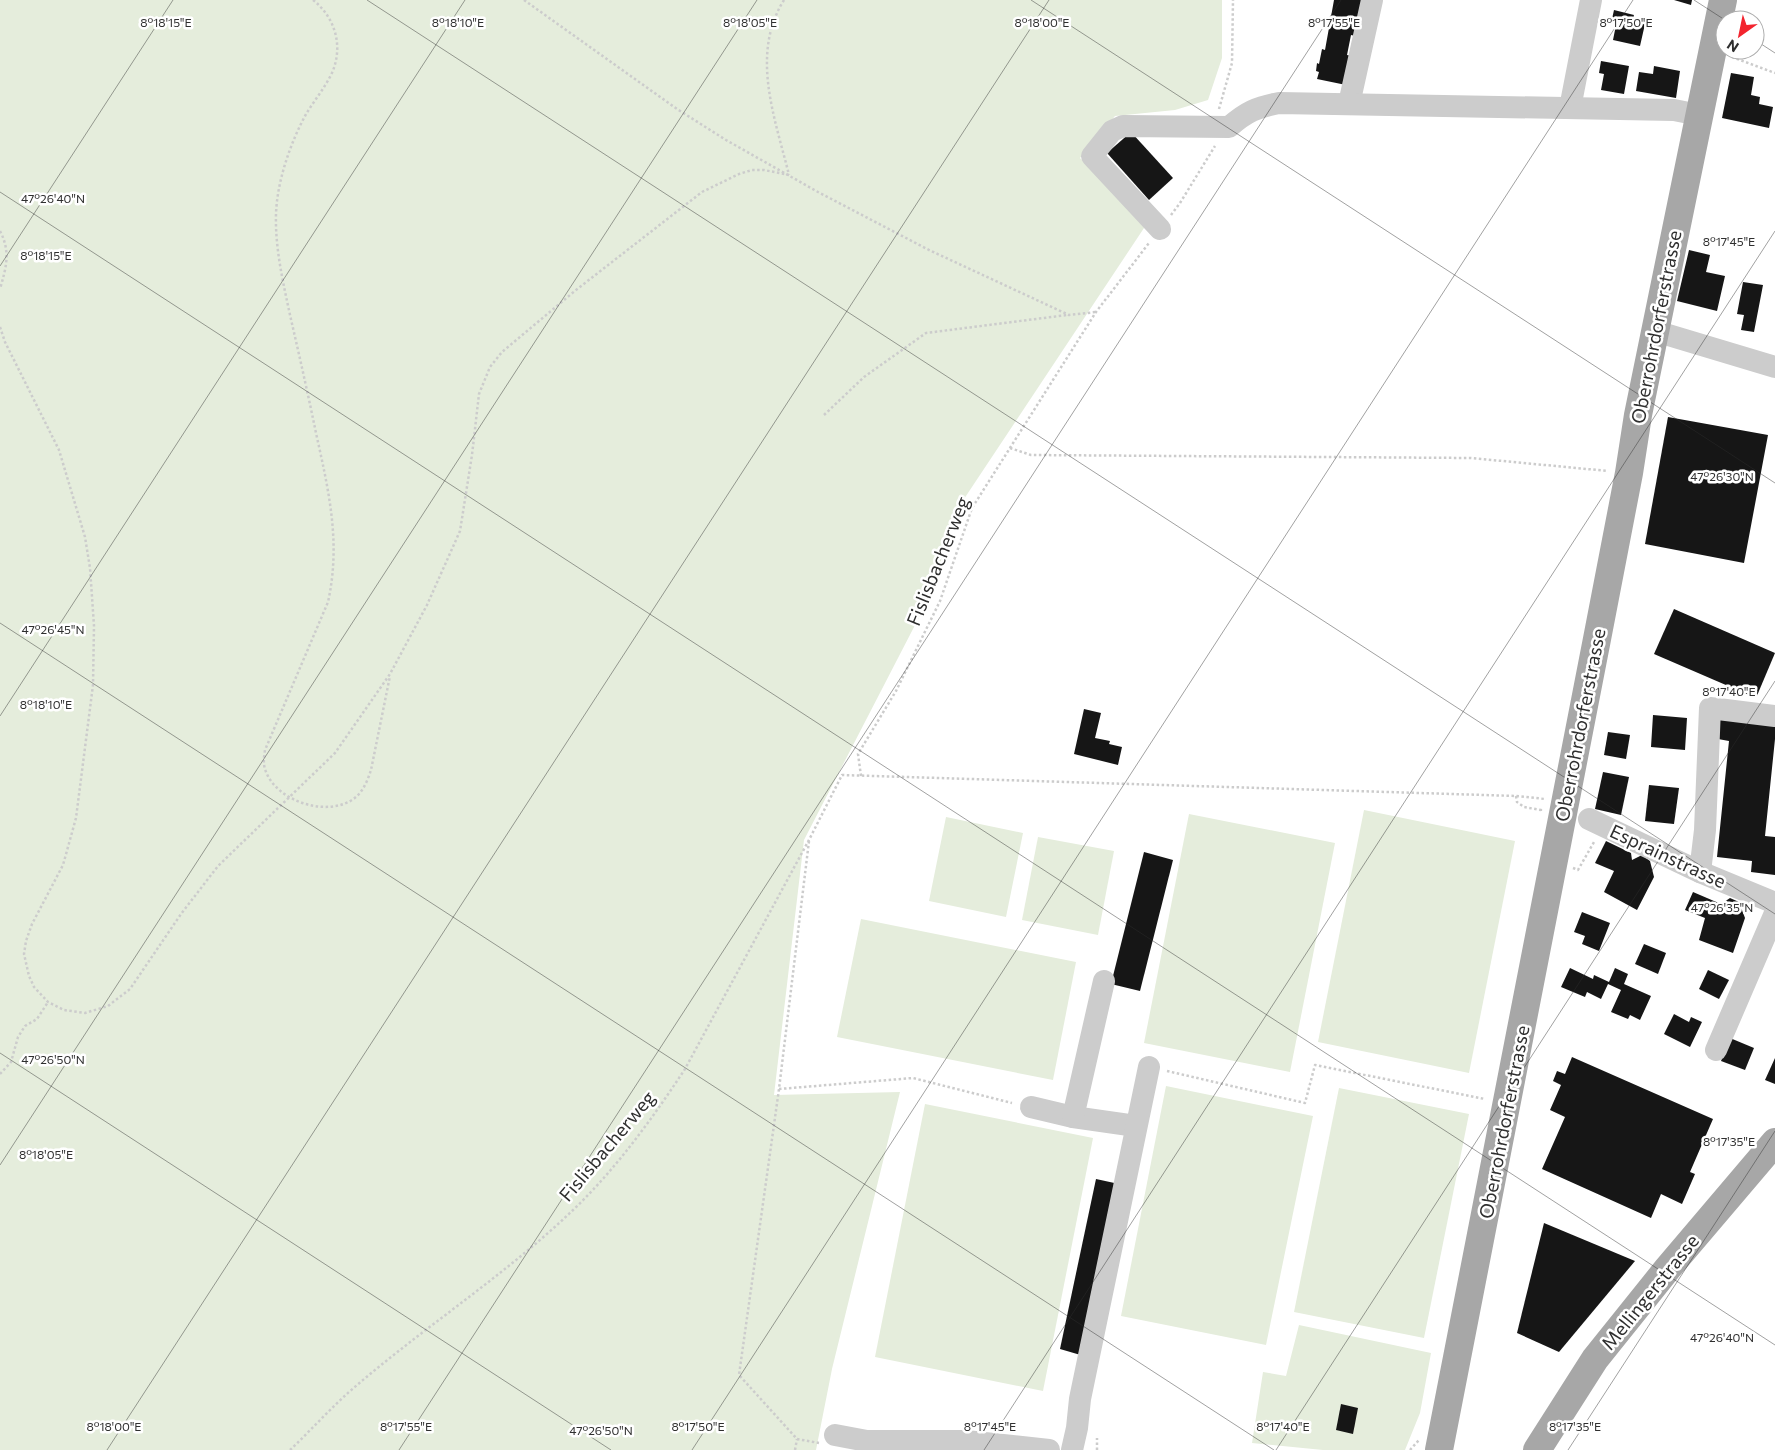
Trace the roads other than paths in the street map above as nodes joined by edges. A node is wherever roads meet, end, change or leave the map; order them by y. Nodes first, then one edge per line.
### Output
1 (1372, 0) edge
2 (1591, 0) edge
3 (1723, 0) edge
4 (1349, 104) junction
5 (1570, 108) junction
6 (1699, 115) junction
7 (1160, 228) dead end
8 (1655, 331) junction
9 (1775, 367) edge
10 (1775, 716) edge
11 (1596, 822) road end
12 (1700, 872) junction
13 (1775, 903) edge
14 (1775, 913) edge
15 (1104, 981) dead end
16 (1716, 1050) dead end
17 (1149, 1067) road end
18 (1031, 1107) road end
19 (1074, 1118) junction
20 (1136, 1126) junction
21 (1775, 1142) edge
22 (835, 1435) dead end
23 (866, 1445) edge
24 (965, 1446) edge
25 (1049, 1450) edge
26 (1072, 1450) edge
27 (1439, 1450) edge
28 (1537, 1450) edge

1 - 4 street
2 - 5 street
3 - 6 main road, Oberrohrdorferstrasse
4 - 5 street
4 - 7 street
5 - 6 street
6 - 8 main road, Oberrohrdorferstrasse
8 - 9 street
8 - 27 main road, Oberrohrdorferstrasse
10 - 12 street
11 - 12 street, Esprainstrasse
12 - 13 street, Esprainstrasse
14 - 16 street
15 - 19 street
17 - 20 street
18 - 19 street
19 - 20 street
20 - 26 street
21 - 28 main road, Mellingerstrasse
22 - 23 street
23 - 24 street
24 - 25 street

